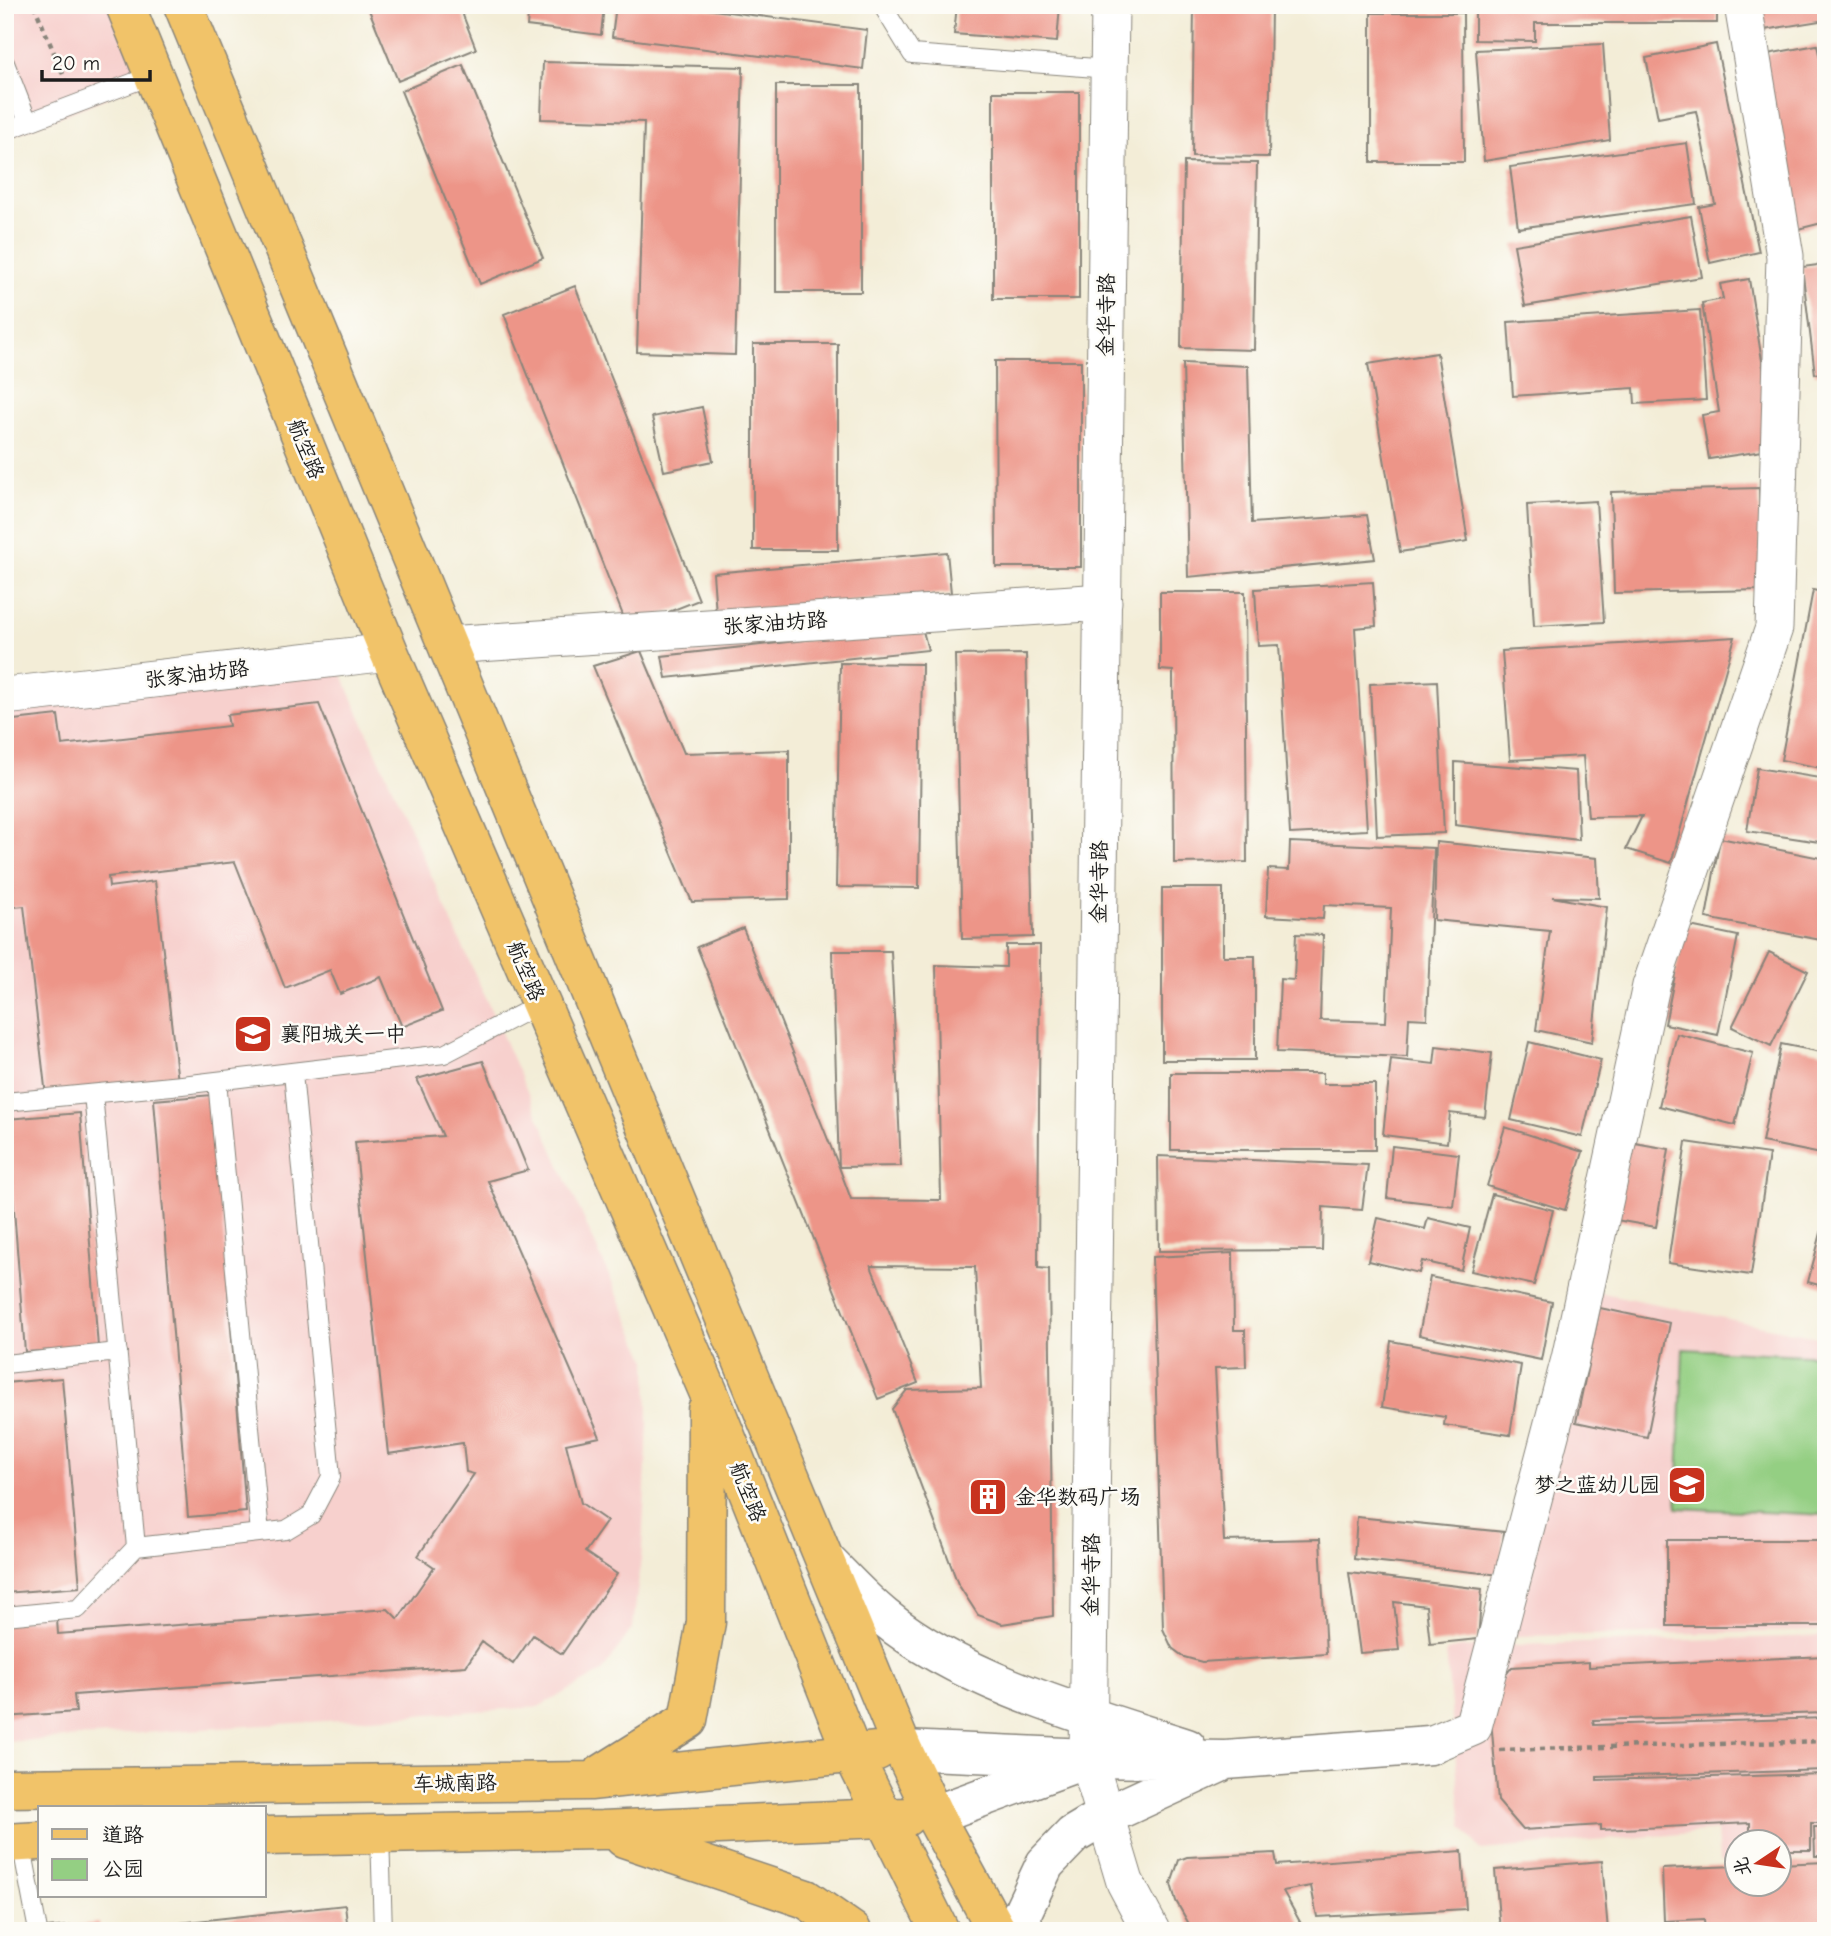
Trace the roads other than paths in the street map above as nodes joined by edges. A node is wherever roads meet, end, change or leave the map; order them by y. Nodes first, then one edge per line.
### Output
1 (125, 5) edge
2 (183, 5) edge
3 (882, 5) edge
4 (1110, 5) edge
5 (1743, 5) edge
6 (5, 63) edge
7 (1109, 69) junction
8 (153, 75) junction
9 (29, 122) junction
10 (5, 131) edge
11 (1103, 602) junction
12 (447, 645) junction
13 (388, 652) junction
14 (5, 696) edge
15 (540, 1004) junction
16 (293, 1073) junction
17 (217, 1082) junction
18 (93, 1094) junction
19 (5, 1102) edge
20 (118, 1352) junction
21 (5, 1364) edge
22 (708, 1391) junction
23 (260, 1533) junction
24 (136, 1547) junction
25 (825, 1561) junction
26 (5, 1616) edge
27 (1089, 1716) junction
28 (1430, 1745) joint
29 (903, 1750) junction
30 (852, 1753) junction
31 (1088, 1758) junction
32 (1226, 1760) junction
33 (590, 1781) junction
34 (5, 1788) edge
35 (934, 1815) junction
36 (1105, 1816) junction
37 (884, 1818) junction
38 (602, 1830) junction
39 (380, 1834) junction
40 (266, 1836) edge
41 (22, 1842) edge
42 (38, 1931) edge
43 (383, 1931) edge
44 (852, 1931) edge
45 (940, 1931) edge
46 (997, 1931) edge
47 (1023, 1931) edge
48 (1151, 1931) edge

1 - 8 main road, 航空路
2 - 12 main road
3 - 7 lane
4 - 7 street, 金华寺路
5 - 28 street
6 - 9 lane
7 - 11 street, 金华寺路
8 - 9 lane
8 - 13 main road, 航空路
9 - 10 lane
11 - 12 street, 张家油坊路
11 - 27 street, 金华寺路
12 - 25 main road
13 - 14 street, 张家油坊路
13 - 15 main road, 航空路
15 - 16 lane
15 - 22 main road, 航空路
16 - 17 lane
16 - 23 lane
17 - 18 lane
17 - 23 lane
18 - 19 lane
18 - 20 lane
20 - 21 lane
20 - 24 lane
22 - 30 main road, 航空路
22 - 33 main road
23 - 24 lane
24 - 26 lane
25 - 27 street
25 - 29 main road
27 - 31 street, 金华寺路
27 - 32 street
28 - 32 street
29 - 30 main road, 车城南路
29 - 31 street
29 - 35 main road
30 - 33 main road, 车城南路
30 - 37 main road, 航空路
31 - 32 street
31 - 35 street
31 - 36 street, 金华寺路
32 - 36 street
33 - 34 main road, 车城南路
35 - 37 main road
35 - 46 main road
36 - 47 street
36 - 48 street, 金华寺路
37 - 38 main road
37 - 45 main road, 航空路
38 - 39 main road
38 - 44 main road
39 - 40 main road
39 - 43 lane
41 - 42 lane

